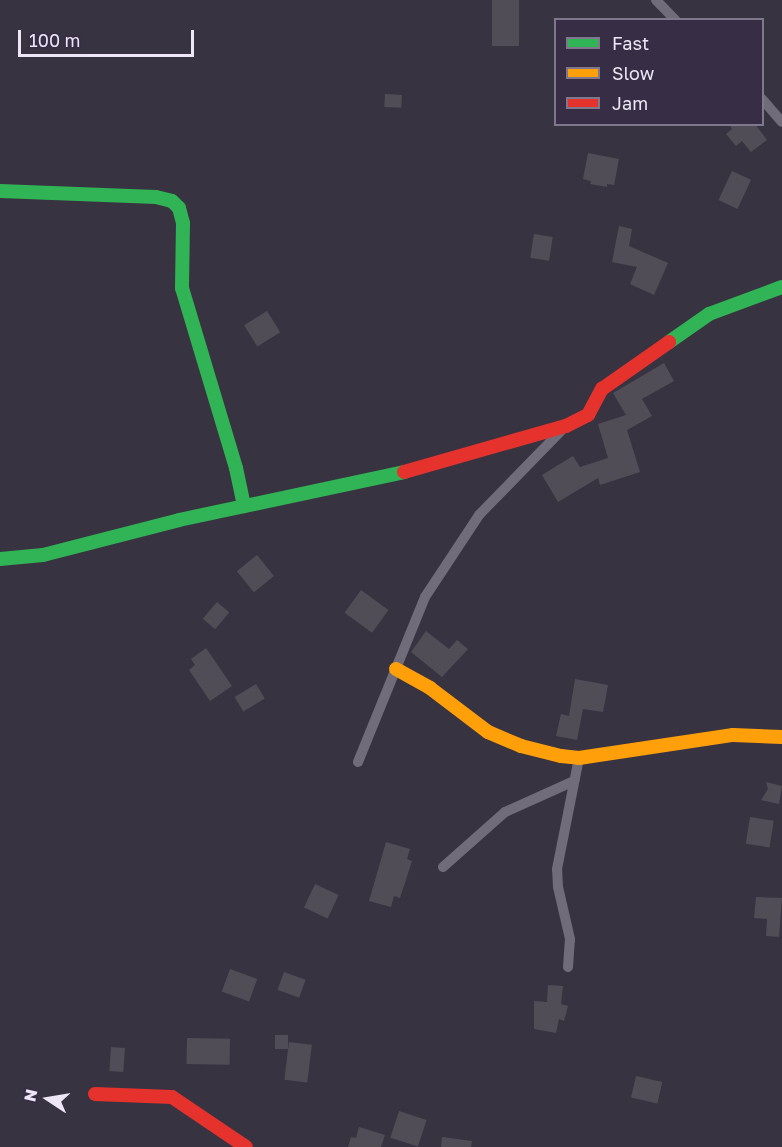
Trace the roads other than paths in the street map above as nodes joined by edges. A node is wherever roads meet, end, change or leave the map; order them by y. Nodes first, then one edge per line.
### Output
1 (656, 0) edge
2 (673, 18) edge
3 (764, 101) edge
4 (782, 122) edge
5 (0, 191) edge
6 (782, 287) edge
7 (566, 426) junction
8 (244, 506) junction
9 (0, 559) edge
10 (396, 669) junction
11 (782, 737) edge
12 (579, 758) junction
13 (358, 762) dead end
14 (574, 781) junction
15 (443, 867) dead end
16 (568, 967) dead end
17 (95, 1094) dead end
18 (246, 1147) edge

1 - 2 street
3 - 4 street
5 - 8 street
6 - 7 street
7 - 8 street
7 - 10 street
8 - 9 street
10 - 12 street
10 - 13 street
11 - 12 street
12 - 14 street
14 - 15 street
14 - 16 street
17 - 18 street

